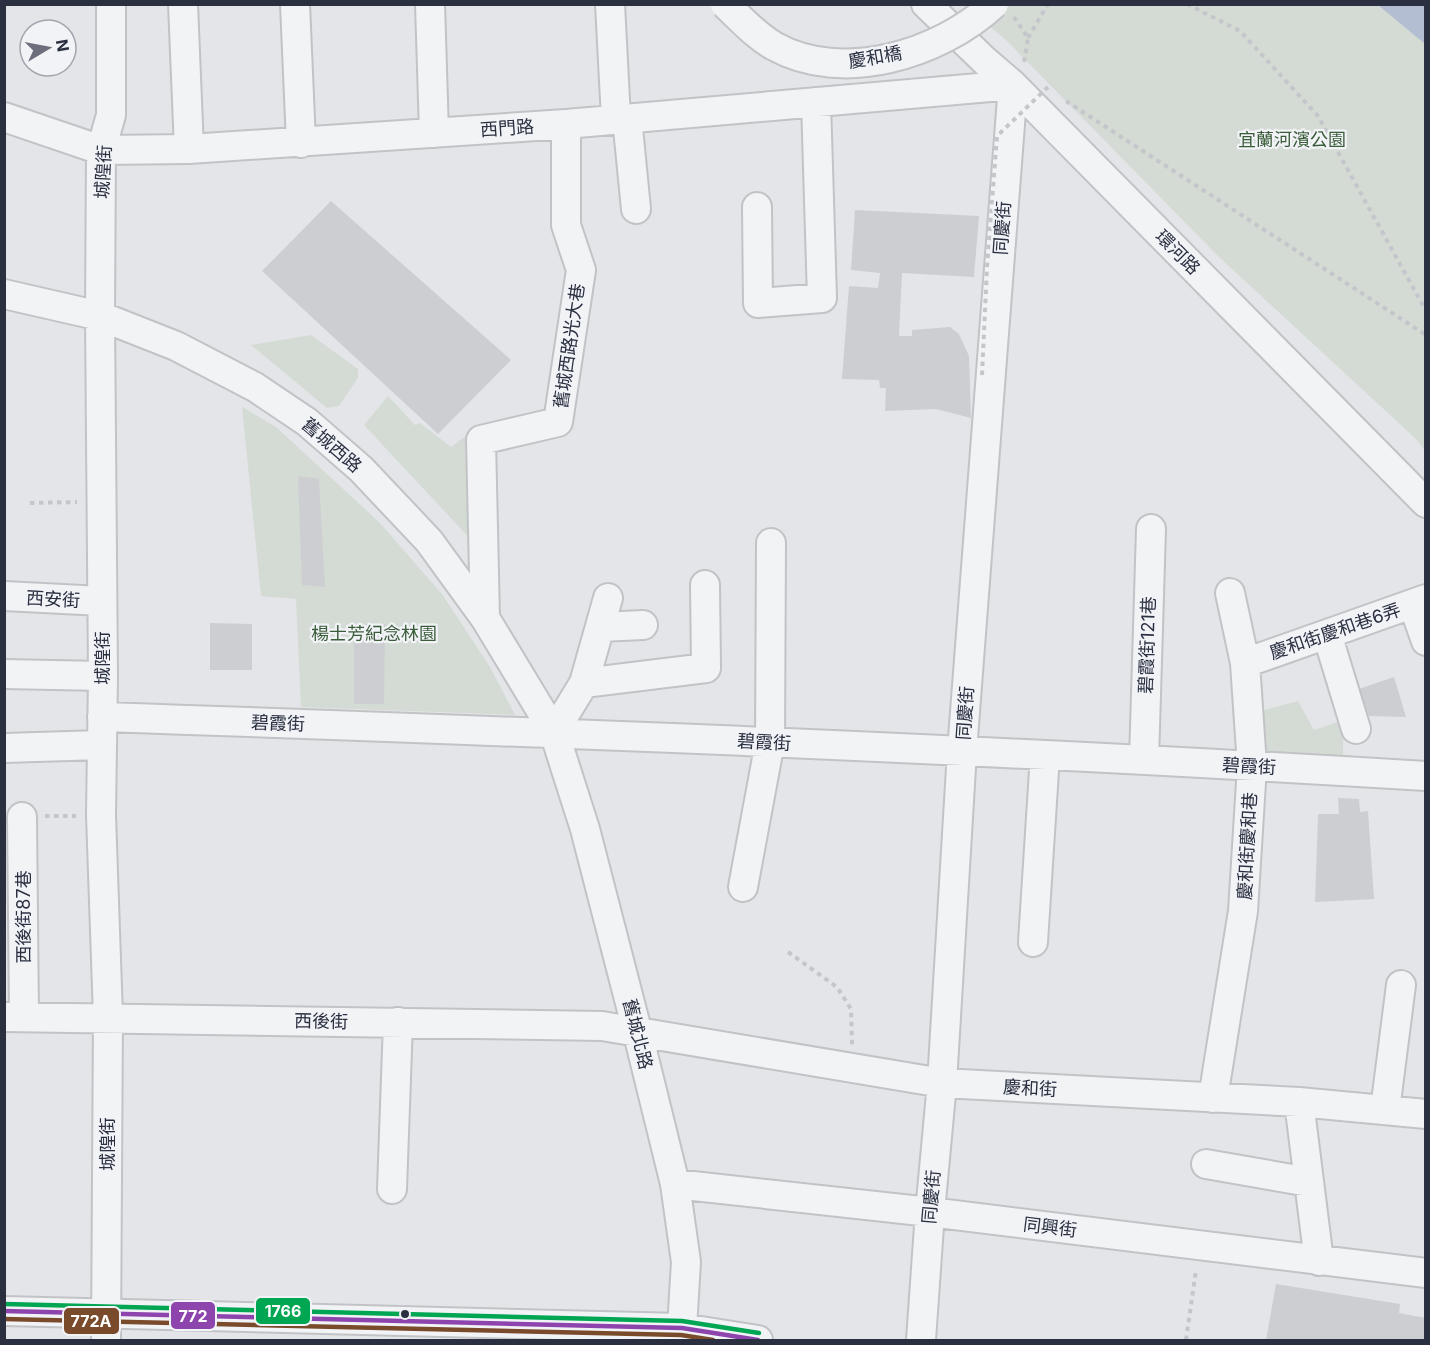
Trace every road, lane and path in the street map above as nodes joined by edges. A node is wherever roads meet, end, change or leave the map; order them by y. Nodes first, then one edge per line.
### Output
1 (111, 4) edge
2 (183, 4) edge
3 (295, 4) edge
4 (430, 4) edge
5 (610, 4) edge
6 (725, 4) edge
7 (926, 4) edge
8 (1048, 4) edge
9 (1187, 4) edge
10 (1002, 9) edge
11 (1028, 38) junction
12 (1025, 76) junction
13 (1048, 87) junction
14 (1056, 94) dead end
15 (1066, 101) dead end
16 (816, 102) junction
17 (4, 117) edge
18 (621, 119) junction
19 (566, 124) junction
20 (434, 133) junction
21 (301, 143) junction
22 (189, 149) junction
23 (101, 150) junction
24 (757, 207) dead end
25 (636, 209) dead end
26 (4, 294) edge
27 (1425, 311) edge
28 (100, 316) junction
29 (1425, 335) edge
30 (982, 375) dead end
31 (101, 502) junction
32 (30, 503) dead end
33 (1425, 503) edge
34 (1150, 529) dead end
35 (771, 543) dead end
36 (705, 585) dead end
37 (1230, 592) dead end
38 (4, 596) edge
39 (608, 598) dead end
40 (102, 601) junction
41 (1419, 601) edge
42 (485, 618) junction
43 (643, 625) dead end
44 (600, 627) junction
45 (1328, 634) junction
46 (1425, 641) edge
47 (1245, 663) junction
48 (4, 674) edge
49 (103, 676) junction
50 (584, 683) junction
51 (1356, 729) dead end
52 (102, 731) junction
53 (554, 732) junction
54 (770, 742) junction
55 (4, 748) edge
56 (962, 751) junction
57 (1045, 755) junction
58 (1144, 760) junction
59 (1252, 766) junction
60 (1425, 776) edge
61 (101, 815) junction
62 (22, 817) joint
63 (743, 887) dead end
64 (1033, 942) dead end
65 (788, 952) dead end
66 (1401, 985) dead end
67 (14, 1017) edge
68 (108, 1017) junction
69 (398, 1022) junction
70 (637, 1030) junction
71 (850, 1067) junction
72 (942, 1083) junction
73 (1213, 1098) junction
74 (1299, 1102) junction
75 (1385, 1110) junction
76 (1425, 1114) edge
77 (1206, 1164) dead end
78 (1309, 1182) junction
79 (675, 1184) junction
80 (392, 1189) dead end
81 (930, 1212) junction
82 (1200, 1246) junction
83 (1319, 1261) junction
84 (1425, 1273) edge
85 (4, 1311) edge
86 (106, 1327) edge
87 (508, 1332) edge
88 (681, 1334) edge
89 (758, 1341) edge
90 (921, 1341) edge
91 (1186, 1341) edge

1 - 23 street, 城隍街
2 - 22 street
3 - 21 street
4 - 20 street
5 - 18 street
6 - 10 street, 慶和橋, bridge
7 - 12 street, 環河路
8 - 11 path
9 - 27 path
10 - 11 path
11 - 12 path
12 - 13 path
12 - 16 street, 西門路
12 - 33 street, 環河路
12 - 56 street, 同慶街
13 - 14 path
13 - 30 path, bridge
15 - 29 path
16 - 18 street, 西門路
16 - 24 street
17 - 23 street, 西門路
18 - 19 street, 西門路
18 - 25 street
19 - 20 street, 西門路
19 - 42 street, 舊城西路光大巷
20 - 21 street, 西門路
21 - 22 street, 西門路
22 - 23 street, 西門路
23 - 28 street, 城隍街
26 - 28 street, 舊城西路
28 - 31 street, 城隍街
28 - 42 street, 舊城西路
31 - 32 path
31 - 40 street, 城隍街
34 - 58 street, 碧霞街121巷
35 - 54 street
36 - 50 street
37 - 47 street, 慶和街慶和巷
38 - 40 street, 西安街
39 - 44 street
40 - 49 street, 城隍街
41 - 45 street, 慶和街慶和巷6弄
41 - 46 street
42 - 53 street, 舊城西路
43 - 44 street
44 - 50 street
45 - 47 street, 慶和街慶和巷6弄
45 - 51 street
47 - 59 street, 慶和街慶和巷
48 - 49 street
49 - 52 street, 城隍街
50 - 53 street
52 - 53 street, 碧霞街
52 - 55 street, 碧霞街
52 - 61 street, 城隍街
53 - 54 street, 碧霞街
53 - 70 street, 舊城北路
54 - 56 street, 碧霞街
54 - 63 street
56 - 57 street, 碧霞街
56 - 72 street, 同慶街
57 - 58 street, 碧霞街
57 - 64 street
58 - 59 street, 碧霞街
59 - 60 street, 碧霞街
59 - 73 street, 慶和街慶和巷
61 - 62 path
61 - 68 street, 城隍街
62 - 67 street, 西後街87巷
65 - 71 path
66 - 75 street
67 - 68 street, 西後街
68 - 69 street, 西後街
68 - 86 street, 城隍街
69 - 70 street, 西後街
69 - 80 street
70 - 71 street, 慶和街
70 - 79 street, 舊城北路
71 - 72 street, 慶和街
72 - 73 street, 慶和街
72 - 81 street, 同慶街
73 - 74 street, 慶和街
74 - 75 street, 慶和街
74 - 78 street
75 - 76 street, 慶和街
77 - 78 street
78 - 83 street
79 - 81 street, 同興街
79 - 88 street, 舊城北路
81 - 82 street, 同興街
81 - 90 street, 同慶街
82 - 83 street, 同興街
82 - 91 path
83 - 84 street, 同興街
85 - 86 street
86 - 87 street
87 - 88 street
88 - 89 street

